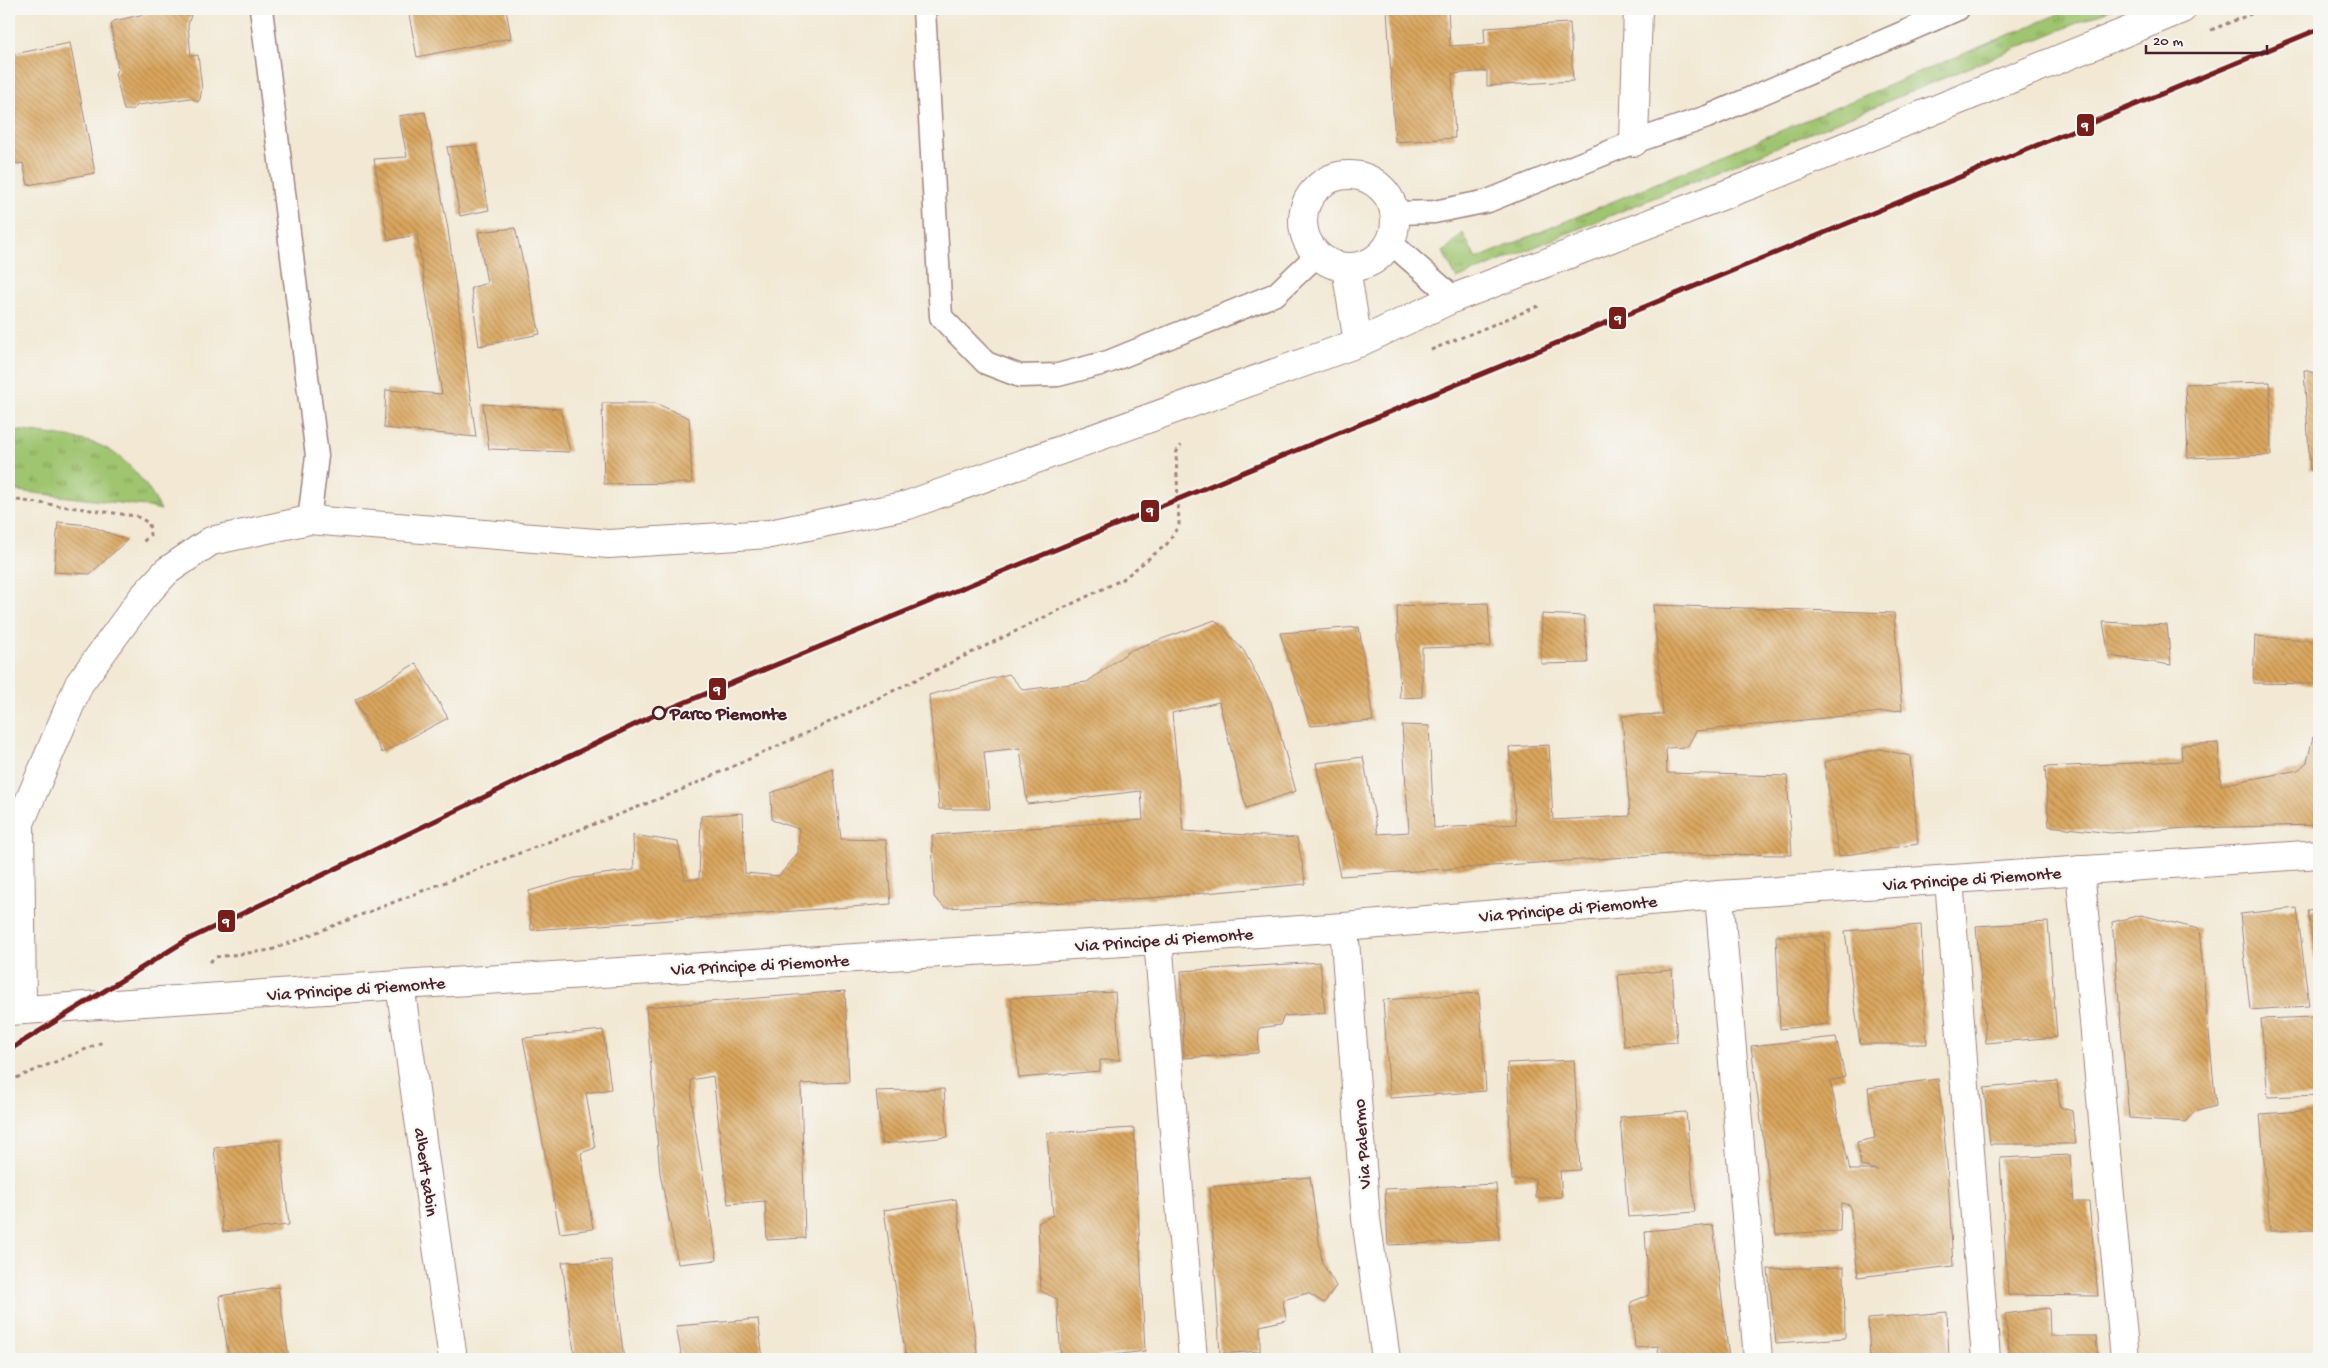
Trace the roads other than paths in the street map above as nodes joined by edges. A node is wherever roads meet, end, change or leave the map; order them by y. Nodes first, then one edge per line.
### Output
1 (261, 9) edge
2 (924, 9) edge
3 (1638, 9) edge
4 (1958, 9) edge
5 (2182, 9) edge
6 (1634, 142) junction
7 (1396, 214) junction
8 (1391, 243) junction
9 (1317, 255) junction
10 (1346, 268) junction
11 (1454, 298) junction
12 (1358, 342) junction
13 (309, 520) junction
14 (2319, 854) edge
15 (2080, 870) junction
16 (1949, 879) junction
17 (1719, 895) junction
18 (1344, 927) junction
19 (1158, 940) junction
20 (400, 985) junction
21 (15, 1011) edge
22 (453, 1359) edge
23 (1193, 1359) edge
24 (1386, 1359) edge
25 (1758, 1359) edge
26 (1986, 1359) edge
27 (2125, 1359) edge

1 - 13 lane
2 - 9 lane
3 - 6 street
4 - 6 lane
5 - 11 street
6 - 7 lane
7 - 8 street
7 - 9 street
8 - 10 street
8 - 11 lane
9 - 10 street
10 - 12 street
11 - 12 street
12 - 13 street
13 - 21 street
14 - 15 street, Via Principe di Piemonte
15 - 16 street, Via Principe di Piemonte
15 - 27 street
16 - 17 street, Via Principe di Piemonte
16 - 26 street
17 - 18 street, Via Principe di Piemonte
17 - 25 street
18 - 19 street, Via Principe di Piemonte
18 - 24 street, Via Palermo
19 - 20 street, Via Principe di Piemonte
19 - 23 street
20 - 21 street, Via Principe di Piemonte
20 - 22 street, albert sabin

